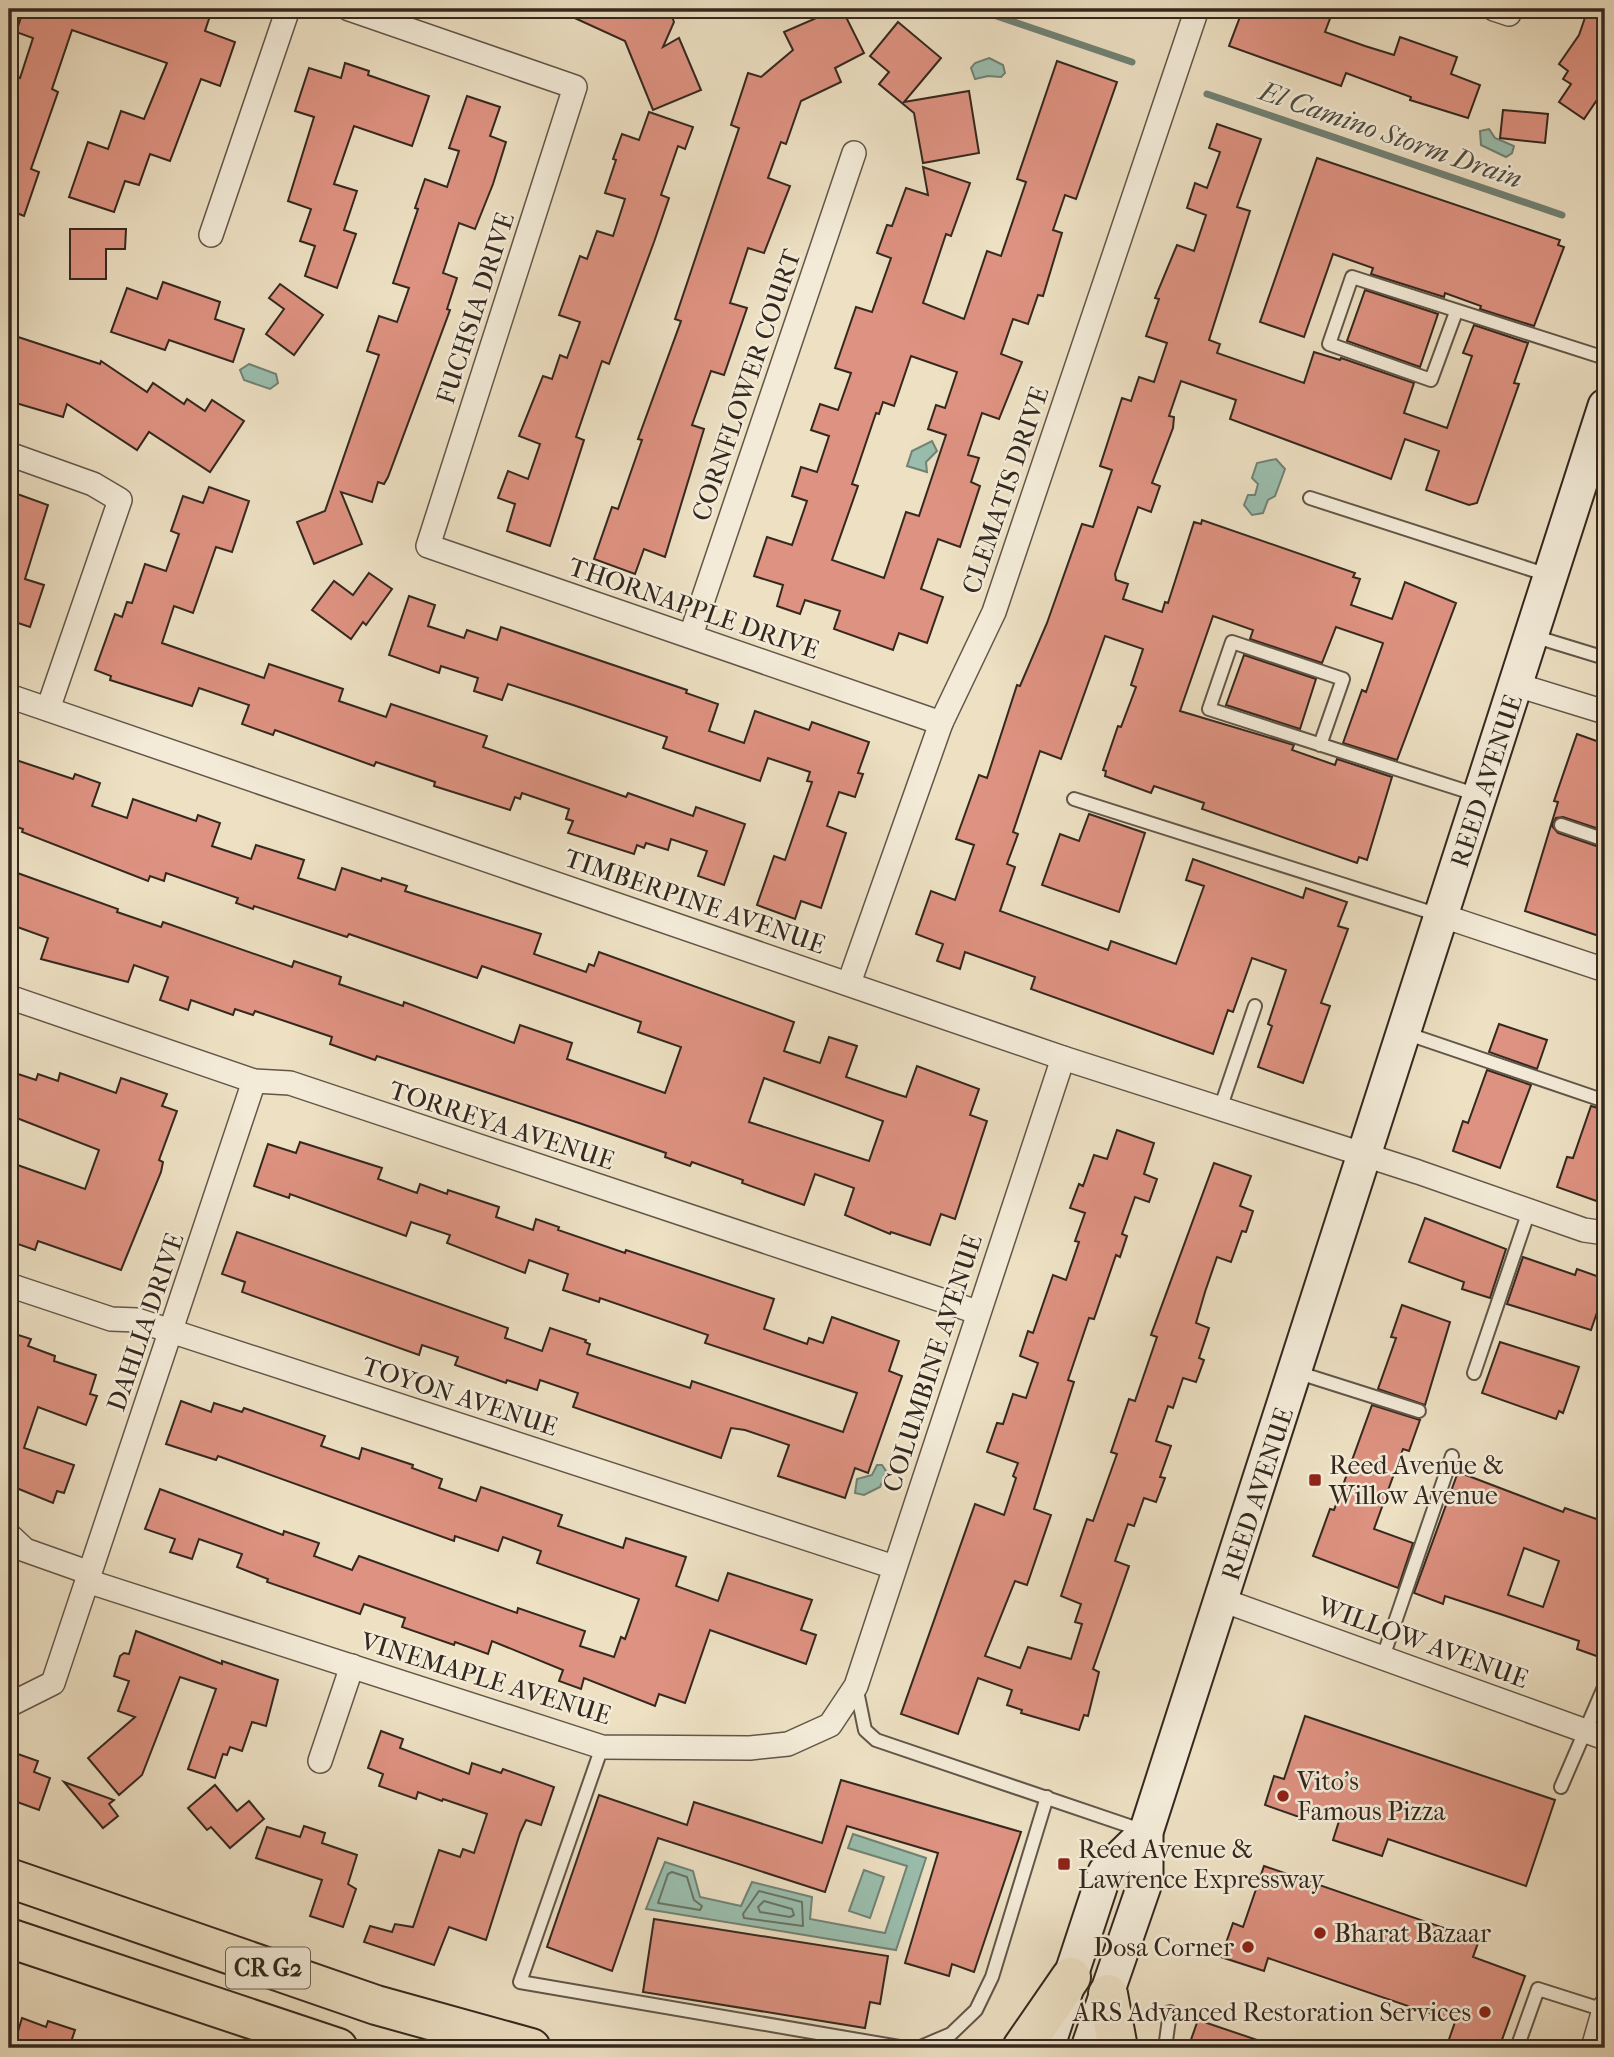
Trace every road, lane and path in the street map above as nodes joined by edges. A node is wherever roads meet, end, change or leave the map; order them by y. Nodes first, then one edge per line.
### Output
1 (288, 9) edge
2 (348, 9) edge
3 (1197, 9) edge
4 (854, 153) dead end
5 (211, 235) dead end
6 (1455, 312) junction
7 (1605, 358) edge
8 (1605, 407) edge
9 (9, 454) edge
10 (1310, 498) dead end
11 (428, 546) joint
12 (1552, 576) junction
13 (691, 635) junction
14 (1533, 636) junction
15 (1605, 658) edge
16 (1517, 685) junction
17 (9, 696) edge
18 (48, 709) junction
19 (1605, 712) edge
20 (941, 723) junction
21 (1320, 745) junction
22 (1481, 796) junction
23 (1074, 799) dead end
24 (1561, 825) dead end
25 (1605, 840) edge
26 (1443, 916) junction
27 (1605, 970) edge
28 (849, 983) junction
29 (9, 997) edge
30 (1255, 1006) dead end
31 (1404, 1033) junction
32 (1063, 1058) junction
33 (254, 1081) junction
34 (1605, 1101) edge
35 (1220, 1109) junction
36 (1363, 1155) junction
37 (1529, 1211) junction
38 (1605, 1233) edge
39 (9, 1285) edge
40 (977, 1312) junction
41 (172, 1331) junction
42 (1296, 1372) junction
43 (1474, 1373) dead end
44 (1419, 1410) dead end
45 (1452, 1456) dead end
46 (9, 1535) edge
47 (894, 1567) junction
48 (88, 1577) junction
49 (1222, 1600) junction
50 (1383, 1657) junction
51 (352, 1666) junction
52 (1605, 1685) edge
53 (856, 1686) junction
54 (9, 1705) edge
55 (1596, 1734) edge
56 (602, 1747) junction
57 (320, 1761) dead end
58 (1561, 1787) dead end
59 (1047, 1797) junction
60 (1146, 1832) junction
61 (9, 1878) edge
62 (9, 1938) edge
63 (1071, 1977) junction
64 (1108, 1994) junction
65 (1605, 2008) edge
66 (1170, 2012) dead end
67 (338, 2048) edge
68 (531, 2048) edge
69 (905, 2048) edge
70 (918, 2048) edge
71 (1022, 2048) edge
72 (1047, 2048) edge
73 (1088, 2048) edge
74 (1118, 2048) edge
75 (1165, 2048) edge
76 (1517, 2048) edge
77 (1593, 2048) edge

1 - 5 street
2 - 11 street, FUCHSIA DRIVE
3 - 20 street, CLEMATIS DRIVE
4 - 13 street, CORNFLOWER COURT
6 - 6 lane
6 - 7 lane
8 - 12 main road, REED AVENUE
9 - 18 street
10 - 12 lane
11 - 13 street, THORNAPPLE DRIVE
12 - 14 main road, REED AVENUE
13 - 20 street, THORNAPPLE DRIVE
14 - 15 lane
14 - 16 main road, REED AVENUE
16 - 19 street
16 - 22 main road, REED AVENUE
17 - 18 street, TIMBERPINE AVENUE
18 - 28 street, TIMBERPINE AVENUE
20 - 28 street, CLEMATIS DRIVE
21 - 21 lane
21 - 22 lane
22 - 26 main road, REED AVENUE
23 - 26 lane
24 - 25 lane
26 - 27 street
26 - 31 main road, REED AVENUE
28 - 32 street, TIMBERPINE AVENUE
29 - 33 street, TORREYA AVENUE
30 - 35 lane
31 - 34 lane
31 - 36 main road, REED AVENUE
32 - 35 street, TIMBERPINE AVENUE
32 - 40 street, COLUMBINE AVENUE
33 - 40 street, TORREYA AVENUE
33 - 41 street, DAHLIA DRIVE
35 - 36 street, TIMBERPINE AVENUE
36 - 37 street
36 - 42 main road, REED AVENUE
37 - 38 street
37 - 43 lane
39 - 41 street, TOYON AVENUE
40 - 47 street, COLUMBINE AVENUE
41 - 47 street, TOYON AVENUE
41 - 48 street, DAHLIA DRIVE
42 - 44 lane
42 - 49 main road, REED AVENUE
45 - 50 lane
46 - 48 street, VINEMAPLE AVENUE
47 - 53 street, COLUMBINE AVENUE
48 - 51 street, VINEMAPLE AVENUE
48 - 54 street, DAHLIA DRIVE
49 - 50 street, WILLOW AVENUE
49 - 60 main road, REED AVENUE
50 - 55 street, WILLOW AVENUE
51 - 56 street, VINEMAPLE AVENUE
51 - 57 street
52 - 55 lane
53 - 56 street, VINEMAPLE AVENUE
53 - 59 lane
55 - 58 lane
56 - 69 lane
59 - 60 lane
59 - 70 lane
60 - 63 main road, REED AVENUE
60 - 64 main road, REED AVENUE
61 - 68 highway, CR G2
62 - 67 highway, CR G2
63 - 71 highway
63 - 72 main road, REED AVENUE
64 - 73 main road, REED AVENUE
64 - 74 highway
65 - 76 lane
65 - 77 street
66 - 75 lane

